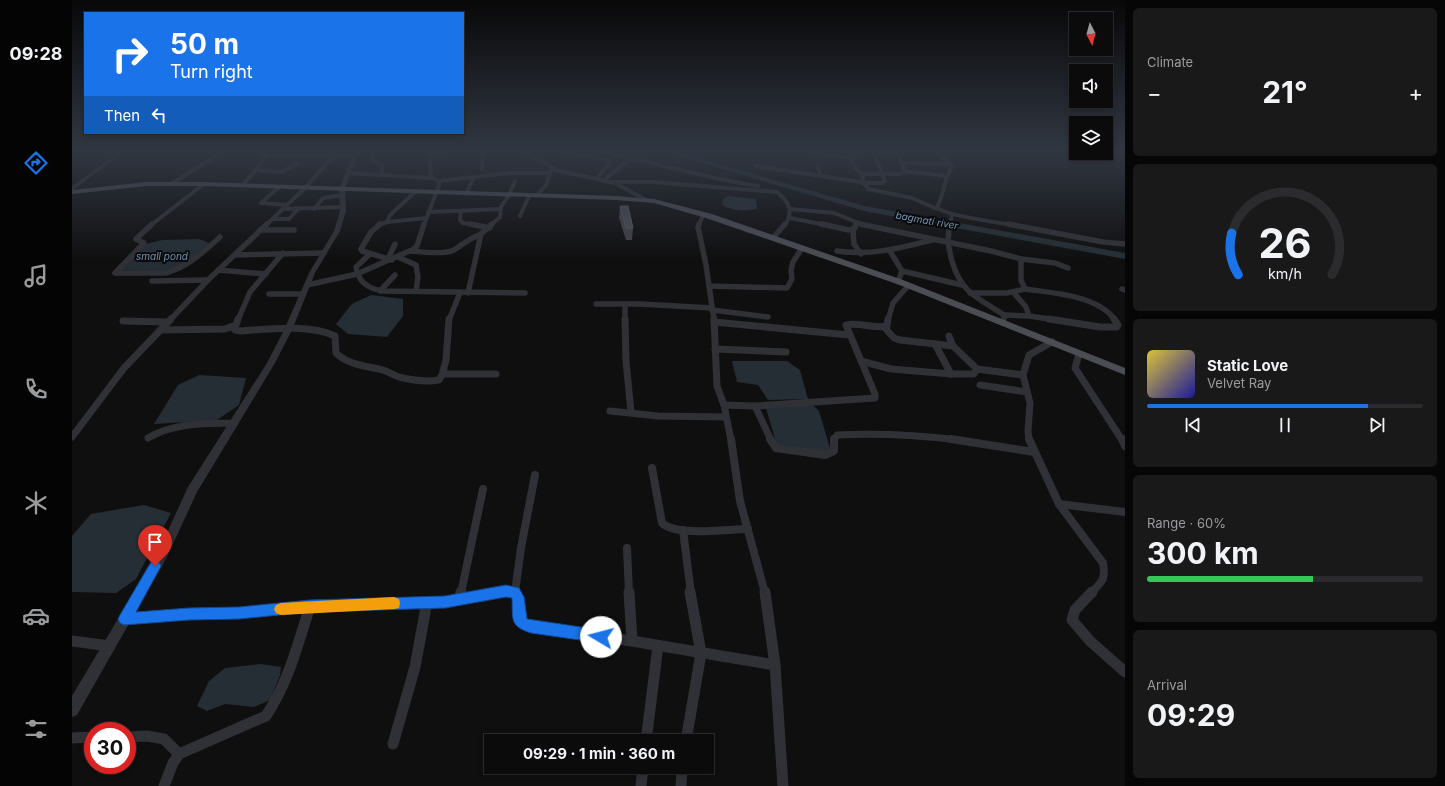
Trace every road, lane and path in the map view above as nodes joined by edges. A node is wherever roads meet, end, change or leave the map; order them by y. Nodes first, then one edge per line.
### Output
1 (113, 187) edge
2 (201, 187) edge
3 (273, 187) edge
4 (279, 187) junction
5 (344, 187) edge
6 (439, 187) edge
7 (469, 187) edge
8 (513, 187) edge
9 (544, 187) edge
10 (621, 187) edge
11 (711, 187) edge
12 (760, 187) edge
13 (867, 187) edge
14 (944, 187) edge
15 (305, 188) junction
16 (72, 191) edge
17 (342, 192) junction
18 (415, 192) junction
19 (777, 192) junction
20 (438, 193) junction
21 (466, 194) junction
22 (509, 195) junction
23 (532, 196) junction
24 (646, 200) junction
25 (285, 207) junction
26 (343, 207) junction
27 (298, 209) junction
28 (314, 209) junction
29 (501, 209) junction
30 (790, 209) junction
31 (937, 209) junction
32 (461, 211) junction
33 (428, 212) junction
34 (704, 215) junction
35 (952, 215) junction
36 (520, 216) dead end
37 (426, 218) junction
38 (790, 218) junction
39 (272, 219) junction
40 (387, 222) junction
41 (856, 223) junction
42 (490, 228) junction
43 (260, 230) junction
44 (294, 230) dead end
45 (853, 230) junction
46 (481, 234) junction
47 (220, 237) dead end
48 (773, 238) junction
49 (934, 240) junction
50 (948, 242) junction
51 (395, 244) dead end
52 (1125, 244) edge
53 (802, 248) junction
54 (411, 251) junction
55 (837, 251) dead end
56 (890, 251) junction
57 (283, 253) junction
58 (324, 253) junction
59 (370, 254) junction
60 (861, 254) junction
61 (235, 255) junction
62 (398, 257) junction
63 (1020, 259) junction
64 (390, 260) junction
65 (1068, 268) dead end
66 (218, 270) junction
67 (902, 271) junction
68 (266, 274) junction
69 (357, 274) junction
70 (395, 275) dead end
71 (208, 280) junction
72 (152, 281) dead end
73 (898, 282) junction
74 (962, 285) junction
75 (709, 286) junction
76 (908, 286) junction
77 (305, 289) junction
78 (1025, 289) junction
79 (380, 291) junction
80 (416, 291) junction
81 (460, 293) junction
82 (468, 293) junction
83 (525, 293) dead end
84 (970, 293) junction
85 (1014, 293) junction
86 (269, 294) dead end
87 (596, 304) dead end
88 (625, 304) junction
89 (712, 309) junction
90 (1029, 316) junction
91 (768, 317) dead end
92 (1003, 318) junction
93 (123, 321) dead end
94 (167, 322) junction
95 (714, 322) junction
96 (233, 327) junction
97 (885, 328) junction
98 (160, 330) junction
99 (288, 330) junction
100 (850, 335) junction
101 (949, 336) dead end
102 (1052, 342) junction
103 (935, 344) junction
104 (953, 346) junction
105 (715, 349) junction
106 (786, 352) dead end
107 (1079, 354) junction
108 (861, 361) junction
109 (977, 369) junction
110 (1125, 372) edge
111 (443, 374) junction
112 (496, 374) dead end
113 (951, 374) junction
114 (1023, 375) junction
115 (980, 385) dead end
116 (1027, 392) junction
117 (724, 405) junction
118 (756, 406) junction
119 (610, 411) dead end
120 (631, 412) junction
121 (726, 417) junction
122 (234, 423) junction
123 (72, 437) edge
124 (148, 438) dead end
125 (1125, 446) edge
126 (1034, 452) junction
127 (652, 468) dead end
128 (535, 475) dead end
129 (483, 489) dead end
130 (1059, 504) junction
131 (1125, 512) edge
132 (748, 529) junction
133 (683, 530) junction
134 (627, 548) dead end
135 (514, 592) junction
136 (459, 600) junction
137 (427, 602) junction
138 (310, 606) junction
139 (124, 619) junction
140 (72, 641) edge
141 (632, 641) junction
142 (110, 646) junction
143 (658, 646) junction
144 (701, 653) junction
145 (775, 665) junction
146 (1125, 672) edge
147 (72, 710) edge
148 (647, 734) edge
149 (687, 734) edge
150 (84, 737) edge
151 (136, 737) edge
152 (72, 738) edge
153 (393, 744) dead end
154 (179, 754) junction
155 (642, 774) edge
156 (681, 774) edge
157 (164, 786) edge
158 (641, 786) edge
159 (680, 786) edge
160 (783, 786) edge

1 - 16 main road
2 - 47 street
3 - 4 main road
4 - 15 main road
4 - 25 street
5 - 17 street
6 - 20 street
7 - 21 street
8 - 22 street
9 - 23 street
10 - 24 street
11 - 19 street
12 - 19 street
13 - 31 street
14 - 31 street
15 - 17 main road
15 - 25 street
17 - 18 main road
17 - 26 street
17 - 28 street
18 - 20 main road
18 - 40 street
19 - 30 street
20 - 21 main road
20 - 33 street
21 - 22 main road
22 - 23 main road
22 - 29 street
23 - 24 main road
23 - 36 street
24 - 34 main road
25 - 27 street
25 - 39 street
26 - 28 street
26 - 58 street
27 - 28 street
27 - 39 street
29 - 32 street
29 - 42 street
30 - 38 street
30 - 41 street
31 - 35 street
32 - 33 street
32 - 42 street
33 - 37 street
34 - 48 main road
34 - 75 street
35 - 50 street
35 - 52 street
37 - 40 street
37 - 54 street
38 - 45 street
38 - 48 street
39 - 43 street
40 - 59 street
41 - 45 street
41 - 49 street
42 - 46 street
43 - 44 street
43 - 61 street
45 - 60 street
46 - 54 street
46 - 82 street
48 - 53 main road
49 - 50 street
49 - 56 street
50 - 63 street
50 - 74 street
51 - 64 street
53 - 73 main road
53 - 75 street
54 - 62 street
55 - 60 street
56 - 60 street
56 - 67 street
57 - 58 street
57 - 61 street
57 - 68 street
58 - 77 street
59 - 64 street
59 - 69 street
61 - 66 street
62 - 64 street
62 - 80 street
63 - 65 street
63 - 78 street
64 - 69 street
66 - 68 street
66 - 71 street
67 - 73 street
67 - 74 street
68 - 96 street
69 - 77 street
69 - 79 street
70 - 79 street
71 - 72 street
71 - 94 street
73 - 76 main road
74 - 84 street
75 - 89 street
76 - 92 main road
76 - 97 street
77 - 86 street
77 - 99 street
78 - 85 street
78 - 90 street
79 - 80 street
80 - 81 street
81 - 82 street
81 - 111 street
82 - 83 street
84 - 85 street
84 - 92 street
85 - 90 street
87 - 88 street
88 - 89 street
88 - 120 street
89 - 91 street
89 - 95 street
90 - 92 street
92 - 102 main road
93 - 94 street
94 - 98 street
95 - 100 street
95 - 105 street
96 - 98 street
96 - 99 street
97 - 100 street
97 - 103 street
98 - 123 street
99 - 111 street
99 - 122 street
100 - 108 street
101 - 104 street
102 - 107 main road
102 - 114 street
103 - 104 street
103 - 113 street
104 - 109 street
105 - 106 street
105 - 117 street
107 - 110 main road
107 - 125 street
108 - 113 street
108 - 118 street
109 - 113 street
109 - 114 street
111 - 112 street
114 - 116 street
115 - 116 street
116 - 126 street
117 - 118 street
117 - 121 street
118 - 126 street
119 - 120 street
120 - 121 street
121 - 132 street
122 - 124 street
122 - 139 street
126 - 130 street
127 - 133 street
128 - 135 street
129 - 136 street
130 - 131 street
130 - 146 street
132 - 133 street
132 - 145 street
133 - 144 street
134 - 141 street
135 - 136 street
135 - 141 street
136 - 137 street
137 - 138 street
137 - 153 street
138 - 139 street
138 - 154 street
139 - 142 street
140 - 142 street
141 - 143 street
142 - 147 street
143 - 144 street
143 - 148 street
144 - 145 street
144 - 149 street
145 - 160 street
150 - 152 street
151 - 154 street
154 - 157 street
155 - 158 street
156 - 159 street

